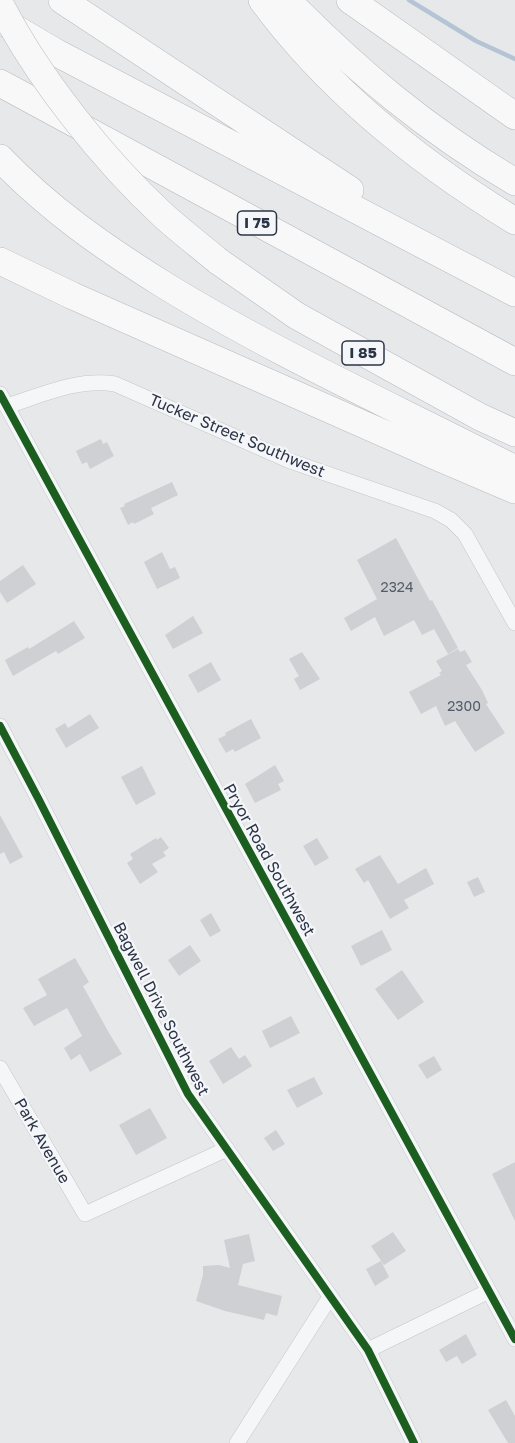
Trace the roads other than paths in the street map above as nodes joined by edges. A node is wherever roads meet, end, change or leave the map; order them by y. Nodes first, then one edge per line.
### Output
1 (62, 0) edge
2 (262, 0) edge
3 (287, 0) edge
4 (350, 0) edge
5 (0, 4) edge
6 (0, 19) edge
7 (0, 83) edge
8 (515, 116) edge
9 (0, 158) edge
10 (515, 182) edge
11 (515, 221) edge
12 (2, 262) edge
13 (464, 266) junction
14 (515, 293) edge
15 (515, 362) edge
16 (3, 400) edge
17 (515, 433) edge
18 (515, 469) edge
19 (515, 490) edge
20 (515, 624) edge
21 (0, 726) edge
22 (0, 1068) edge
23 (226, 1149) junction
24 (489, 1291) junction
25 (330, 1297) junction
26 (515, 1339) edge
27 (368, 1350) junction
28 (237, 1443) edge
29 (414, 1443) edge

1 - 13 highway
2 - 11 highway
3 - 10 highway
4 - 8 highway
5 - 17 highway, I 85, bridge
6 - 13 highway
7 - 15 highway, I 75
9 - 18 highway
12 - 19 highway
13 - 14 highway
16 - 20 street, Tucker Street Southwest
16 - 24 street, Pryor Road Southwest
21 - 23 street, Bagwell Drive Southwest
22 - 23 street, Park Avenue
23 - 25 street, Bagwell Drive Southwest
24 - 26 street, Pryor Road Southwest
24 - 27 street
25 - 27 street, Bagwell Drive Southwest
25 - 28 street
27 - 29 street, Bagwell Drive Southwest

